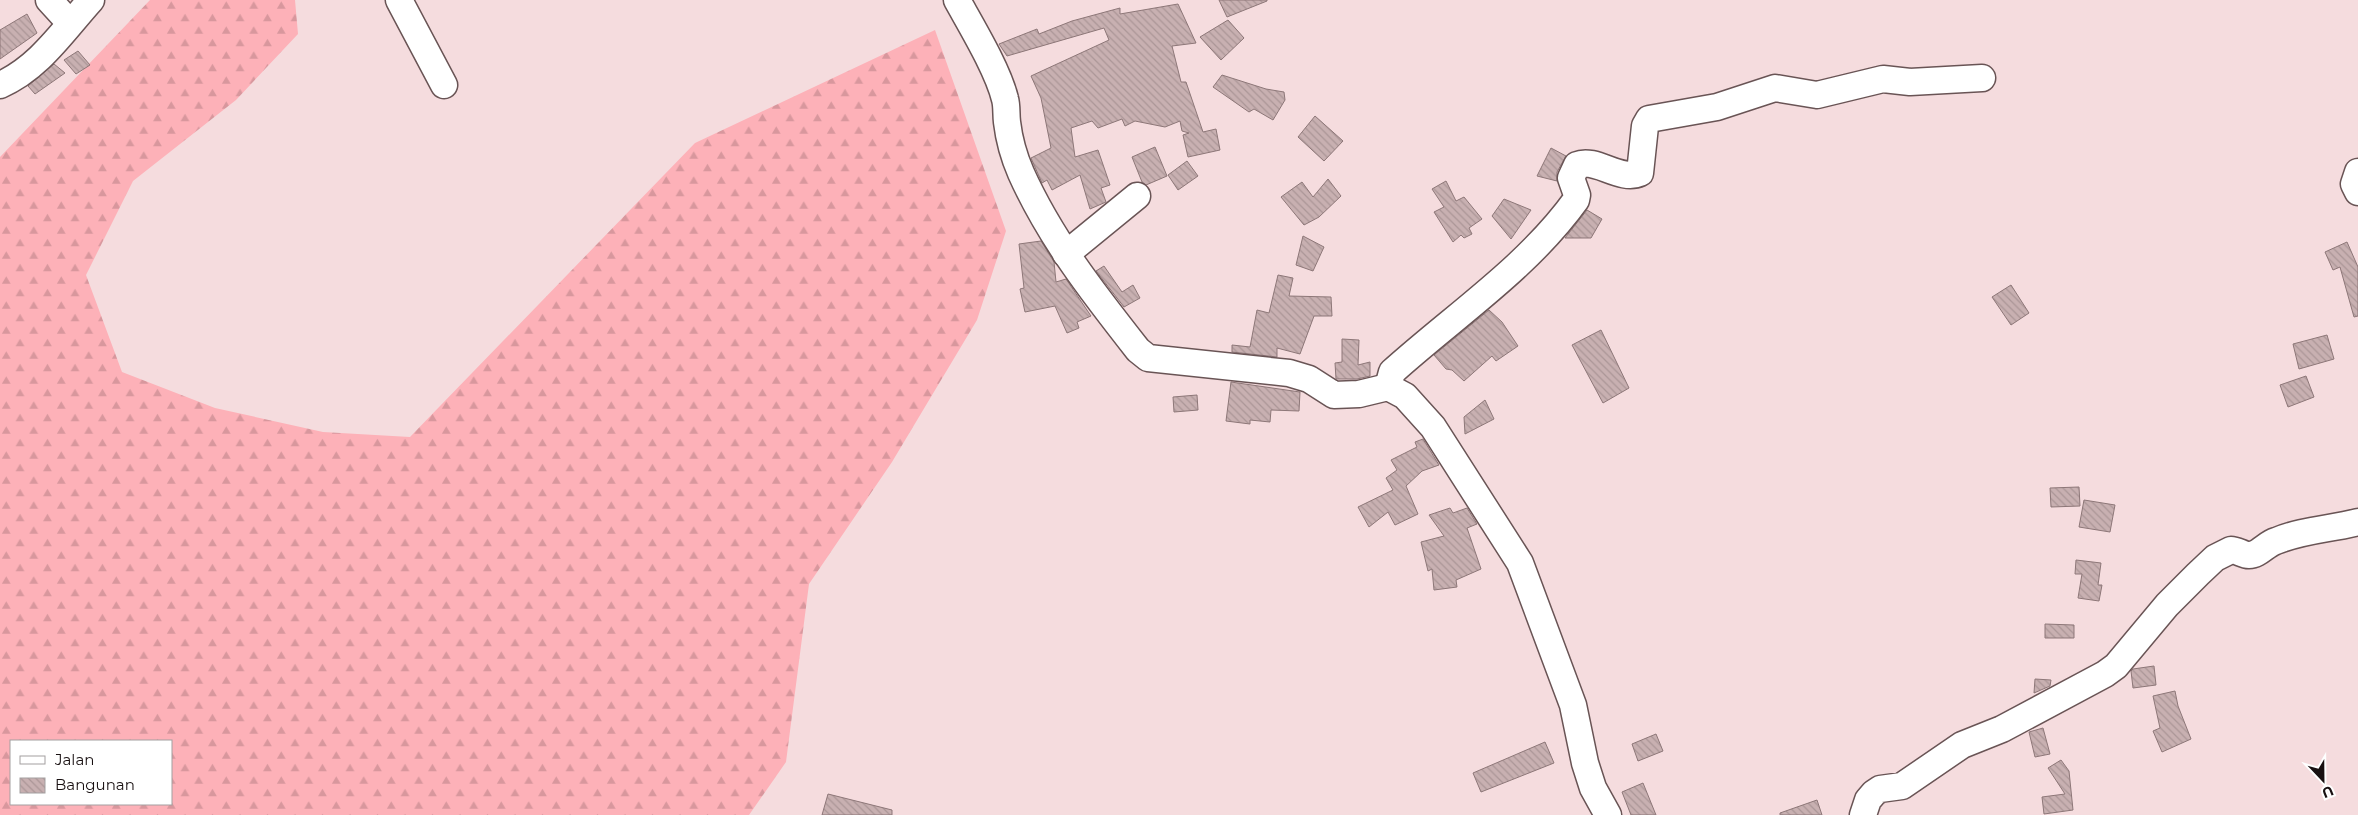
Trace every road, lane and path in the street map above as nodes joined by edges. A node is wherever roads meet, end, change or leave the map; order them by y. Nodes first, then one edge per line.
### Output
1 (50, 0) edge
2 (91, 0) edge
3 (399, 0) edge
4 (957, 0) edge
5 (70, 23) junction
6 (1982, 78) dead end
7 (0, 85) edge
8 (444, 85) dead end
9 (2358, 172) edge
10 (2358, 192) edge
11 (1137, 196) dead end
12 (1066, 254) junction
13 (1388, 387) junction
14 (2358, 522) edge
15 (1608, 815) edge
16 (1863, 815) edge

1 - 5 street
2 - 5 street
3 - 8 street
4 - 12 street
5 - 7 street
6 - 13 street
9 - 10 street
11 - 12 street
12 - 13 street
13 - 15 street
14 - 16 street

